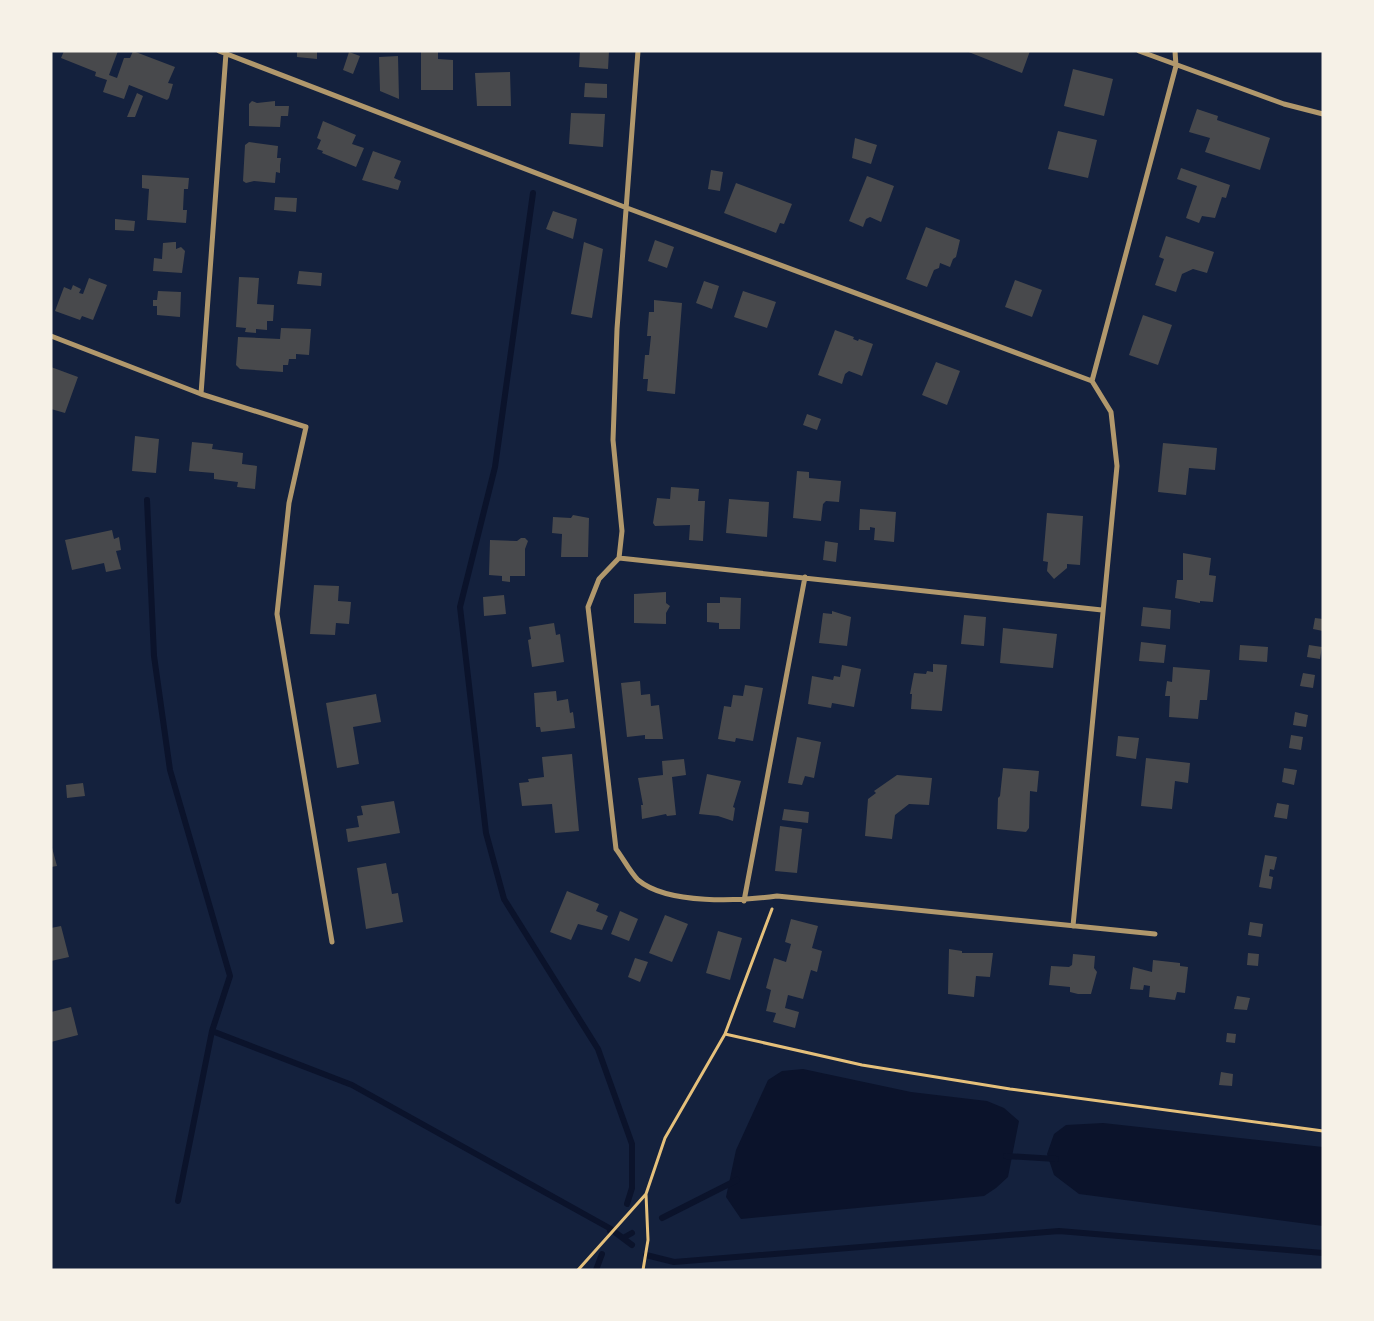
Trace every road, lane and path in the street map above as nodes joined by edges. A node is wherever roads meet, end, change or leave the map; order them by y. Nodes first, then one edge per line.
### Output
1 (219, 51) edge
2 (638, 51) edge
3 (1139, 51) edge
4 (1174, 51) edge
5 (226, 53) edge
6 (1176, 66) junction
7 (1323, 114) edge
8 (628, 208) junction
9 (51, 336) edge
10 (1092, 381) junction
11 (201, 394) junction
12 (619, 558) junction
13 (805, 577) junction
14 (1102, 610) junction
15 (777, 896) junction
16 (744, 901) junction
17 (1073, 926) junction
18 (1155, 934) dead end
19 (332, 942) dead end
20 (725, 1034) junction
21 (1323, 1130) edge
22 (646, 1194) junction
23 (578, 1270) edge
24 (643, 1270) edge

1 - 5 street
2 - 8 street
3 - 6 street
4 - 6 street
5 - 8 street
5 - 11 street
6 - 7 street
6 - 10 street
8 - 10 street
8 - 12 street
9 - 11 street
10 - 14 street
11 - 19 street
12 - 13 street
12 - 16 street
13 - 14 street
13 - 16 street
14 - 17 street
15 - 16 street
15 - 17 street
15 - 20 path
17 - 18 street
20 - 21 path
20 - 22 path
22 - 23 path
22 - 24 path

